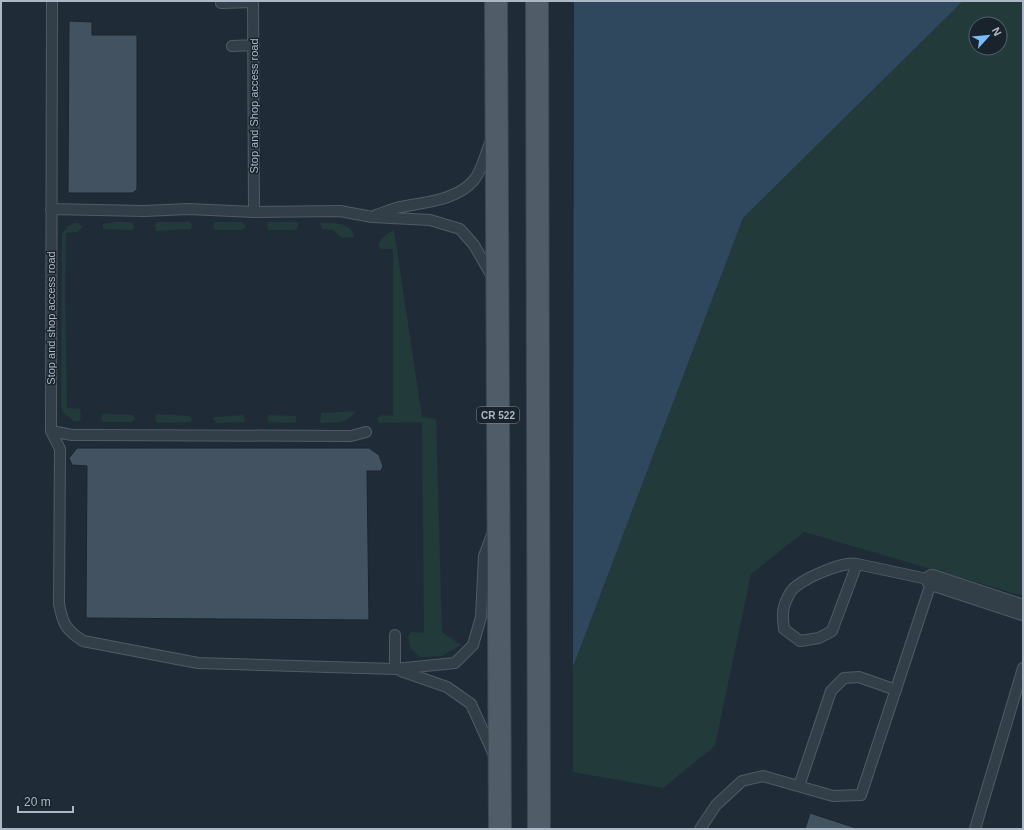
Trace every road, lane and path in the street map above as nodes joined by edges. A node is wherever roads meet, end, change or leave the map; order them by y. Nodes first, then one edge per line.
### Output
1 (52, 1) edge
2 (253, 1) edge
3 (496, 1) edge
4 (536, 1) edge
5 (221, 3) dead end
6 (254, 45) junction
7 (232, 46) dead end
8 (496, 128) junction
9 (51, 209) junction
10 (254, 212) junction
11 (372, 217) junction
12 (497, 285) junction
13 (52, 431) junction
14 (366, 432) dead end
15 (498, 520) junction
16 (857, 564) junction
17 (932, 580) junction
18 (1023, 610) edge
19 (395, 635) dead end
20 (1023, 668) edge
21 (395, 669) junction
22 (896, 690) junction
23 (500, 768) junction
24 (799, 786) junction
25 (500, 829) edge
26 (538, 829) edge
27 (700, 829) edge
28 (975, 829) edge

1 - 9 lane, Stop and shop access road
2 - 5 lane
2 - 6 lane, Stop and Shop access road
3 - 8 main road, CR 522
4 - 26 main road
6 - 7 lane
6 - 10 lane, Stop and Shop access road
8 - 11 lane
8 - 12 main road, CR 522
9 - 10 lane
9 - 13 lane, Stop and shop access road
10 - 11 lane
11 - 12 lane
12 - 15 main road, CR 522
13 - 14 lane
13 - 21 lane
15 - 21 lane
15 - 23 main road, CR 522
16 - 16 lane
16 - 17 lane
17 - 18 street
17 - 22 lane
19 - 21 lane
20 - 28 lane
21 - 23 lane
22 - 24 lane
22 - 24 lane
23 - 25 main road, CR 522
24 - 27 lane

